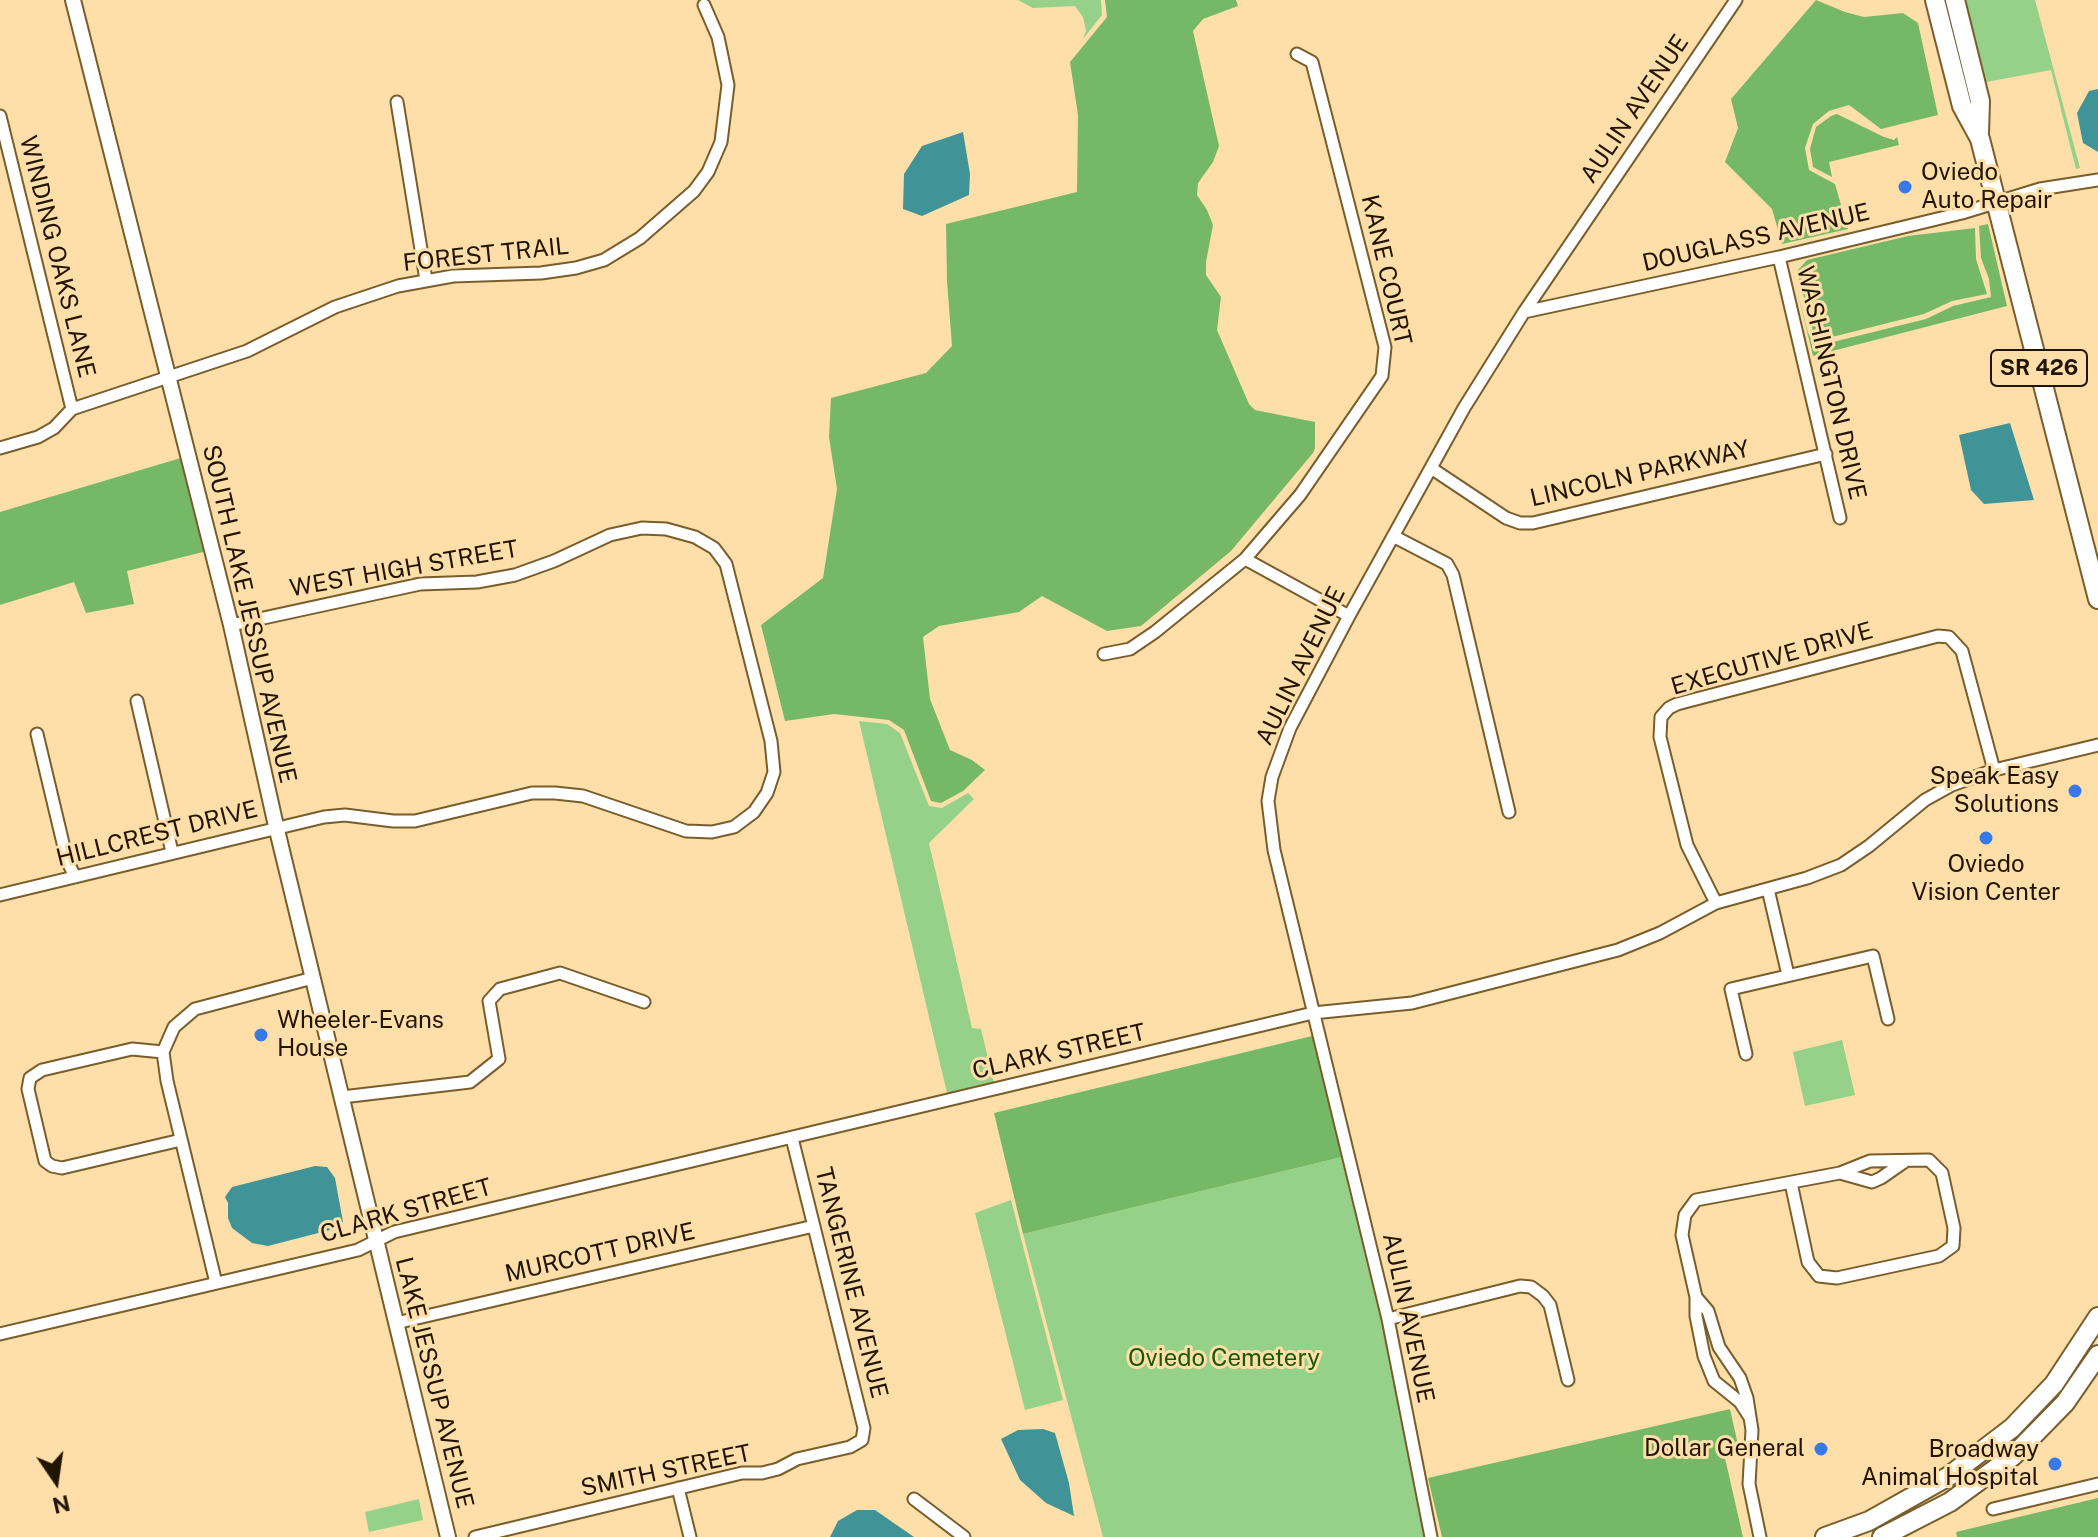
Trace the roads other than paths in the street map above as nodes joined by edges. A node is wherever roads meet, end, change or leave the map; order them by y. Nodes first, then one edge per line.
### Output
1 (73, 0) edge
2 (1736, 0) edge
3 (1935, 0) edge
4 (1955, 0) edge
5 (704, 5) dead end
6 (1297, 54) dead end
7 (397, 102) dead end
8 (0, 116) edge
9 (1979, 136) junction
10 (2098, 180) edge
11 (1996, 202) junction
12 (1779, 257) junction
13 (426, 280) junction
14 (1524, 312) junction
15 (169, 377) junction
16 (72, 409) junction
17 (0, 448) edge
18 (1826, 454) junction
19 (1431, 468) junction
20 (1840, 518) dead end
21 (1393, 536) junction
22 (1245, 559) junction
23 (2098, 599) edge
24 (1349, 616) junction
25 (231, 625) junction
26 (747, 641) joint
27 (1104, 654) dead end
28 (137, 701) dead end
29 (37, 734) dead end
30 (2098, 745) edge
31 (1994, 770) junction
32 (1509, 812) dead end
33 (276, 826) junction
34 (172, 852) junction
35 (75, 877) junction
36 (1768, 889) junction
37 (0, 895) edge
38 (1716, 903) junction
39 (1788, 975) junction
40 (313, 978) junction
41 (644, 1002) dead end
42 (1313, 1013) junction
43 (1888, 1019) dead end
44 (163, 1052) junction
45 (1746, 1054) dead end
46 (342, 1097) junction
47 (792, 1138) junction
48 (181, 1140) junction
49 (1904, 1162) junction
50 (1840, 1173) junction
51 (1791, 1183) junction
52 (814, 1226) junction
53 (376, 1240) junction
54 (216, 1283) junction
55 (1696, 1297) junction
56 (2098, 1317) edge
57 (1388, 1319) junction
58 (396, 1323) junction
59 (0, 1334) edge
60 (2098, 1355) edge
61 (1726, 1361) junction
62 (1708, 1372) junction
63 (1568, 1380) dead end
64 (1743, 1385) junction
65 (1729, 1395) junction
66 (1749, 1416) junction
67 (862, 1440) joint
68 (2098, 1484) edge
69 (678, 1488) junction
70 (914, 1499) dead end
71 (1993, 1509) dead end
72 (448, 1537) edge
73 (475, 1537) edge
74 (690, 1537) edge
75 (964, 1537) edge
76 (1431, 1537) edge
77 (1760, 1537) edge
78 (1825, 1537) edge
79 (1882, 1537) edge

1 - 15 street, SOUTH LAKE JESSUP AVENUE
2 - 14 street, AULIN AVENUE
3 - 9 main road, SR 426
4 - 9 main road, SR 426
5 - 13 street, FOREST TRAIL
6 - 22 street, KANE COURT
7 - 13 street
8 - 16 street, WINDING OAKS LANE
9 - 11 main road, SR 426
10 - 11 street, DOUGLASS AVENUE
11 - 12 street, DOUGLASS AVENUE
11 - 23 main road, SR 426
12 - 14 street, DOUGLASS AVENUE
12 - 18 street, WASHINGTON DRIVE
13 - 15 street, FOREST TRAIL
14 - 19 street, AULIN AVENUE
15 - 16 street, FOREST TRAIL
15 - 25 street, SOUTH LAKE JESSUP AVENUE
16 - 17 street, FOREST TRAIL
18 - 19 street, LINCOLN PARKWAY
18 - 20 street, WASHINGTON DRIVE
19 - 21 street, AULIN AVENUE
21 - 24 street, AULIN AVENUE
21 - 32 street
22 - 24 street
22 - 27 street, KANE COURT
24 - 42 street, AULIN AVENUE
25 - 26 street, WEST HIGH STREET
25 - 33 street, SOUTH LAKE JESSUP AVENUE
26 - 33 street, HILLCREST DRIVE
28 - 34 street
29 - 35 street
30 - 31 street, CLARK STREET
31 - 36 street, CLARK STREET
31 - 38 street, EXECUTIVE DRIVE
33 - 34 street, HILLCREST DRIVE
33 - 40 street, SOUTH LAKE JESSUP AVENUE
34 - 35 street, HILLCREST DRIVE
35 - 37 street, HILLCREST DRIVE
36 - 38 street, CLARK STREET
36 - 39 street
38 - 42 street, CLARK STREET
39 - 43 street
39 - 45 street
40 - 44 street
40 - 46 street, SOUTH LAKE JESSUP AVENUE
41 - 46 street
42 - 47 street, CLARK STREET
42 - 57 street, AULIN AVENUE
44 - 48 street
44 - 48 street
46 - 53 street, SOUTH LAKE JESSUP AVENUE
47 - 52 street, TANGERINE AVENUE
47 - 53 street, CLARK STREET
48 - 54 street
49 - 50 street
49 - 50 street
49 - 51 street
50 - 51 street
51 - 55 street
52 - 58 street, MURCOTT DRIVE
52 - 67 street, TANGERINE AVENUE
53 - 54 street, CLARK STREET
53 - 58 street, LAKE JESSUP AVENUE
54 - 59 street, CLARK STREET
55 - 61 street
55 - 62 street
56 - 78 main road
57 - 63 street
57 - 76 street, AULIN AVENUE
58 - 72 street, LAKE JESSUP AVENUE
60 - 79 main road
61 - 62 street
61 - 64 street
62 - 65 street
64 - 65 street
64 - 66 street
65 - 66 street
66 - 77 street
67 - 69 street, SMITH STREET
68 - 71 street
69 - 73 street, SMITH STREET
69 - 74 street
70 - 75 street

